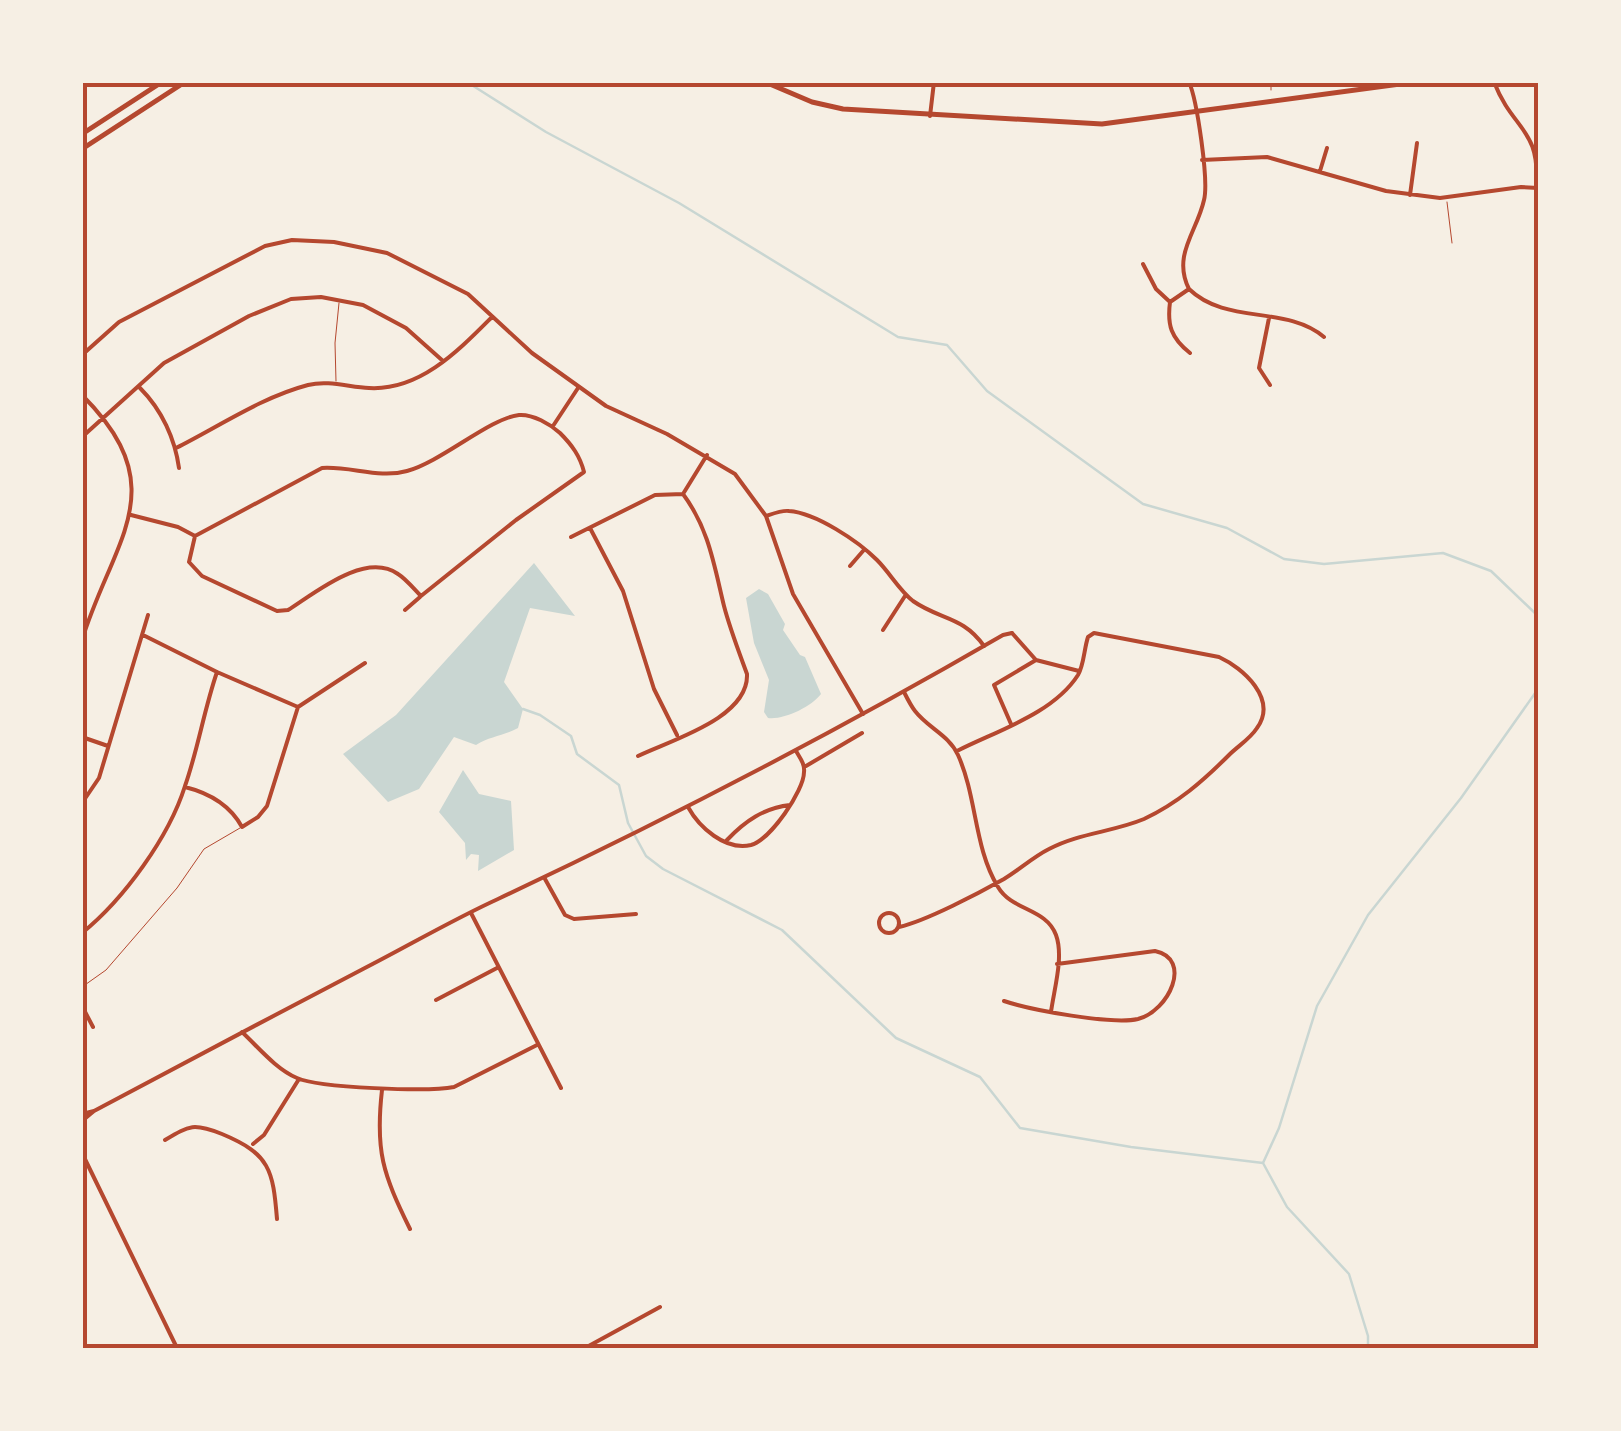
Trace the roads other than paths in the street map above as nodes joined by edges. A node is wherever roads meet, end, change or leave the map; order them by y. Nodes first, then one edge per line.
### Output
1 (162, 82) edge
2 (185, 82) edge
3 (765, 82) edge
4 (934, 82) edge
5 (1189, 82) edge
6 (1416, 82) edge
7 (1494, 82) edge
8 (1196, 112) junction
9 (930, 116) junction
10 (82, 134) edge
11 (1417, 143) dead end
12 (82, 148) edge
13 (1327, 148) dead end
14 (1202, 160) junction
15 (1320, 171) junction
16 (1537, 188) edge
17 (1410, 196) junction
18 (1447, 198) junction
19 (1452, 244) dead end
20 (1143, 264) dead end
21 (1189, 289) junction
22 (340, 300) junction
23 (1170, 302) junction
24 (494, 316) junction
25 (1269, 318) junction
26 (1324, 337) dead end
27 (1190, 352) dead end
28 (82, 355) edge
29 (443, 361) junction
30 (337, 384) junction
31 (1270, 384) dead end
32 (140, 388) junction
33 (578, 388) junction
34 (82, 396) edge
35 (104, 420) junction
36 (553, 426) junction
37 (82, 437) edge
38 (176, 448) junction
39 (707, 455) junction
40 (179, 468) dead end
41 (683, 494) junction
42 (130, 515) junction
43 (766, 516) junction
44 (590, 528) junction
45 (195, 536) junction
46 (571, 537) dead end
47 (865, 550) junction
48 (850, 566) dead end
49 (906, 595) junction
50 (421, 596) junction
51 (405, 610) dead end
52 (148, 615) dead end
53 (883, 630) dead end
54 (142, 634) junction
55 (82, 640) edge
56 (984, 646) junction
57 (1036, 660) junction
58 (365, 663) dead end
59 (217, 672) junction
60 (1080, 672) junction
61 (904, 692) junction
62 (298, 706) junction
63 (863, 714) junction
64 (1011, 724) junction
65 (862, 732) dead end
66 (678, 736) junction
67 (82, 737) edge
68 (108, 746) junction
69 (796, 750) junction
70 (957, 751) junction
71 (638, 756) dead end
72 (805, 766) junction
73 (185, 787) junction
74 (82, 802) edge
75 (790, 804) junction
76 (688, 807) junction
77 (242, 827) junction
78 (727, 840) junction
79 (545, 880) junction
80 (996, 883) junction
81 (471, 913) junction
82 (636, 914) dead end
83 (899, 927) junction
84 (82, 934) edge
85 (1057, 964) junction
86 (497, 968) junction
87 (82, 986) edge
88 (436, 1000) dead end
89 (1004, 1001) dead end
90 (82, 1006) edge
91 (1051, 1012) junction
92 (93, 1027) dead end
93 (242, 1032) junction
94 (537, 1046) junction
95 (299, 1079) junction
96 (382, 1088) junction
97 (561, 1088) dead end
98 (82, 1117) edge
99 (164, 1140) dead end
100 (251, 1146) junction
101 (83, 1156) edge
102 (277, 1219) dead end
103 (410, 1228) dead end
104 (660, 1307) dead end
105 (177, 1348) edge
106 (585, 1348) edge

1 - 10 main road
2 - 12 main road
3 - 9 main road
4 - 9 street
5 - 8 street
6 - 8 main road
7 - 16 street
8 - 9 main road
8 - 14 street
11 - 17 street
13 - 15 street
14 - 15 street
14 - 21 street
15 - 17 street
16 - 18 street
17 - 18 street
18 - 19 lane
20 - 23 street
21 - 23 street
21 - 25 street
22 - 29 street
22 - 30 lane
22 - 32 street
23 - 27 street
24 - 28 street
24 - 29 street
24 - 33 street
25 - 26 street
25 - 31 street
29 - 30 street
30 - 38 street
32 - 35 street
32 - 38 street
33 - 36 street
33 - 39 street
34 - 35 street
35 - 37 street
35 - 42 street
36 - 45 street
36 - 50 street
38 - 40 street
39 - 41 street
39 - 43 street
41 - 44 street
41 - 66 street
42 - 45 street
42 - 55 street
43 - 47 street
43 - 63 street
44 - 46 street
44 - 66 street
45 - 50 street
47 - 48 street
47 - 49 street
49 - 53 street
49 - 56 street
50 - 51 street
52 - 54 street
54 - 59 street
54 - 68 street
56 - 57 street
56 - 61 street
57 - 60 street
57 - 64 street
58 - 62 street
59 - 62 street
59 - 73 street
60 - 64 street
60 - 80 street
61 - 63 street
61 - 70 street
62 - 77 street
63 - 69 street
64 - 70 street
65 - 72 street
66 - 71 street
67 - 68 street
68 - 74 street
69 - 72 street
69 - 76 street
70 - 80 street
72 - 75 street
73 - 77 street
73 - 84 street
75 - 78 street
75 - 78 street
76 - 78 street
76 - 79 street
77 - 87 lane
79 - 81 street
79 - 82 street
80 - 83 street
80 - 85 street
81 - 86 street
81 - 93 street
83 - 83 street
85 - 91 street
85 - 91 street
86 - 88 street
86 - 94 street
89 - 91 street
90 - 92 street
93 - 95 street
93 - 98 street
94 - 96 street
94 - 97 street
95 - 96 street
95 - 100 street
96 - 103 street
99 - 100 street
100 - 102 street
101 - 105 street
104 - 106 street

